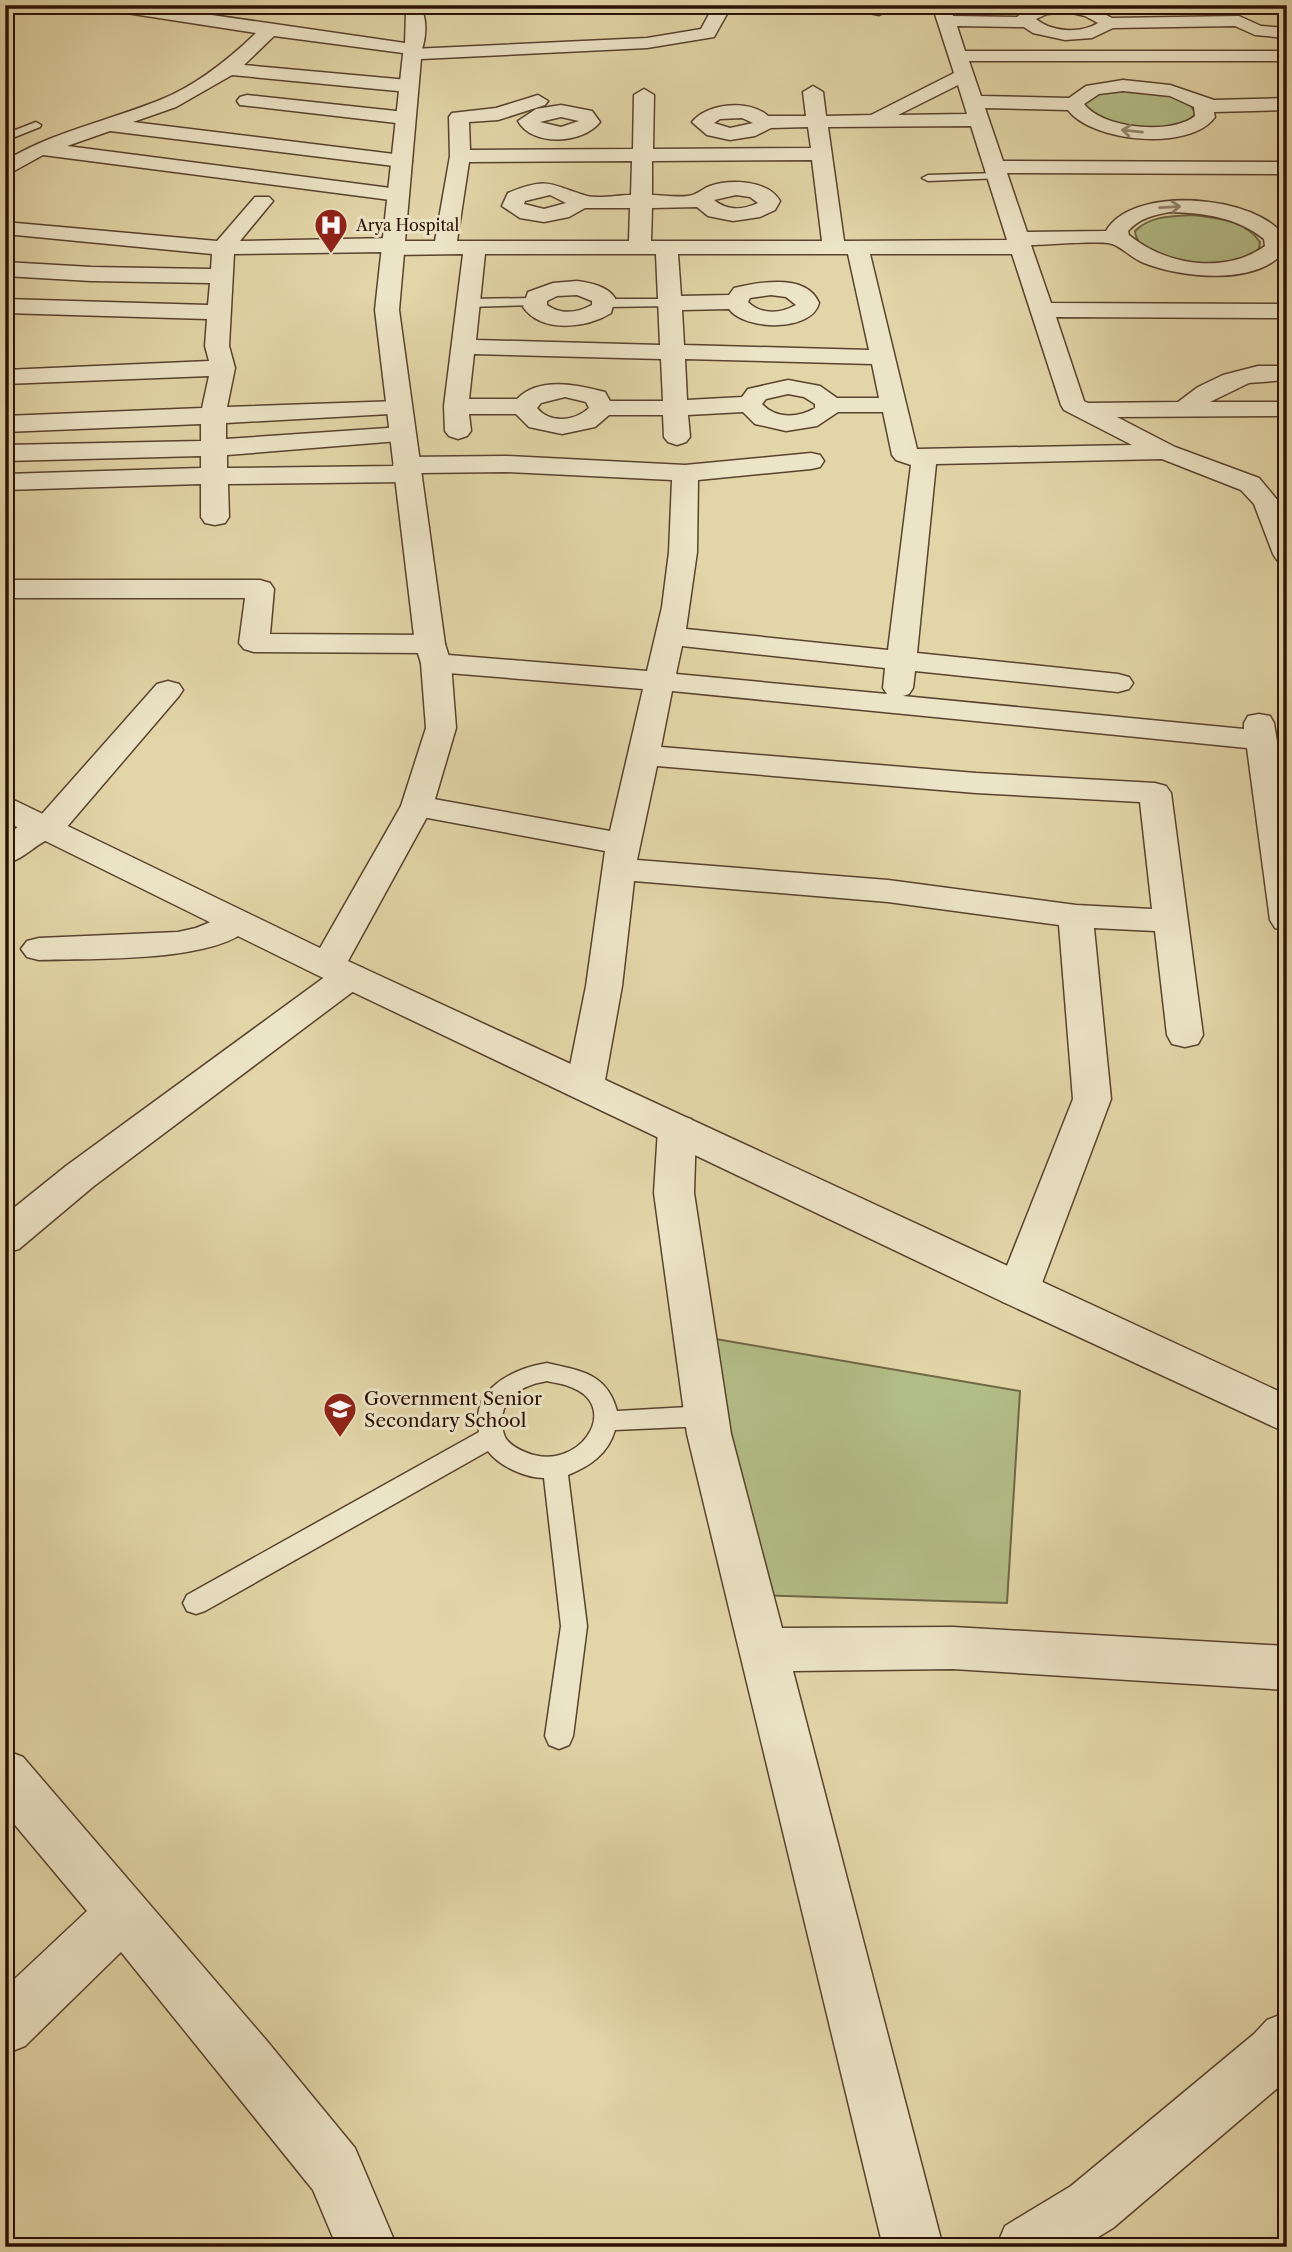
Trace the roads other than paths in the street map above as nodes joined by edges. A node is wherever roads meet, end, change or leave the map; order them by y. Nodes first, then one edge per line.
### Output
1 (107, 5) edge
2 (409, 5) edge
3 (591, 5) edge
4 (856, 5) edge
5 (891, 5) edge
6 (723, 6) edge
7 (1260, 11) dead end
8 (944, 13) edge
9 (1239, 21) junction
10 (1026, 22) junction
11 (1108, 23) junction
12 (270, 30) junction
13 (1287, 33) edge
14 (1287, 56) edge
15 (331, 64) dead end
16 (411, 65) junction
17 (961, 65) junction
18 (229, 69) junction
19 (813, 92) dead end
20 (644, 95) dead end
21 (247, 101) dead end
22 (538, 101) dead end
23 (1073, 104) junction
24 (1203, 104) junction
25 (1287, 104) edge
26 (976, 111) junction
27 (405, 118) junction
28 (458, 121) junction
29 (871, 121) junction
30 (645, 122) junction
31 (817, 122) junction
32 (36, 125) dead end
33 (112, 125) junction
34 (5, 139) edge
35 (39, 149) junction
36 (821, 154) junction
37 (642, 155) junction
38 (460, 156) junction
39 (402, 161) junction
40 (925, 165) dead end
41 (1287, 169) edge
42 (5, 171) edge
43 (996, 174) junction
44 (32, 176) dead end
45 (1287, 179) edge
46 (235, 198) dead end
47 (455, 200) junction
48 (261, 201) junction
49 (642, 201) junction
50 (398, 202) junction
51 (828, 202) junction
52 (285, 204) dead end
53 (334, 207) dead end
54 (5, 228) edge
55 (1118, 237) junction
56 (1281, 237) edge
57 (1018, 243) junction
58 (393, 246) junction
59 (445, 247) junction
60 (475, 247) junction
61 (846, 247) junction
62 (223, 248) junction
63 (640, 248) junction
64 (667, 248) junction
65 (5, 269) edge
66 (222, 276) junction
67 (533, 302) joint
68 (467, 303) junction
69 (606, 303) joint
70 (669, 303) junction
71 (868, 303) junction
72 (5, 306) edge
73 (1287, 311) edge
74 (218, 312) junction
75 (1044, 319) junction
76 (1287, 332) edge
77 (462, 347) junction
78 (125, 349) dead end
79 (672, 352) junction
80 (220, 357) junction
81 (881, 357) junction
82 (1287, 373) edge
83 (5, 377) edge
84 (750, 404) junction
85 (828, 405) junction
86 (891, 405) junction
87 (456, 406) junction
88 (524, 407) junction
89 (399, 408) junction
90 (602, 408) junction
91 (676, 408) junction
92 (1287, 409) edge
93 (1083, 410) junction
94 (1184, 410) junction
95 (213, 416) junction
96 (5, 424) edge
97 (458, 431) dead end
98 (677, 437) dead end
99 (214, 448) junction
100 (1166, 452) junction
101 (5, 453) edge
102 (405, 458) junction
103 (811, 461) dead end
104 (924, 465) dead end
105 (685, 473) junction
106 (214, 475) junction
107 (5, 482) edge
108 (1250, 484) junction
109 (1287, 485) edge
110 (1279, 513) edge
111 (215, 517) dead end
112 (1287, 554) edge
113 (5, 589) edge
114 (669, 636) junction
115 (433, 653) junction
116 (901, 662) junction
117 (658, 681) junction
118 (1118, 683) dead end
119 (168, 691) dead end
120 (896, 704) junction
121 (643, 755) junction
122 (417, 806) junction
123 (5, 808) edge
124 (44, 827) junction
125 (5, 854) edge
126 (621, 856) junction
127 (1076, 916) junction
128 (1287, 920) edge
129 (1172, 921) junction
130 (237, 922) junction
131 (39, 949) dead end
132 (339, 971) junction
133 (1185, 1035) dead end
134 (585, 1086) junction
135 (677, 1129) junction
136 (5, 1238) edge
137 (1018, 1291) junction
138 (1287, 1415) edge
139 (706, 1416) junction
140 (608, 1421) junction
141 (492, 1437) junction
142 (555, 1468) junction
143 (196, 1603) dead end
144 (763, 1650) junction
145 (1287, 1668) edge
146 (559, 1736) dead end
147 (5, 1774) edge
148 (123, 1913) junction
149 (5, 2026) edge
150 (1287, 2040) edge
151 (367, 2247) edge
152 (913, 2247) edge
153 (1026, 2247) edge

1 - 12 street
2 - 16 street
3 - 6 street
4 - 5 street
6 - 16 street
7 - 9 street
8 - 10 street
8 - 17 street
9 - 11 street
9 - 13 street
10 - 11 street
10 - 11 street
12 - 16 street
12 - 18 street
14 - 17 street
15 - 16 street
16 - 18 street
16 - 27 street
17 - 26 street
17 - 29 street
18 - 33 street
19 - 31 street
20 - 30 street
21 - 27 street
22 - 28 street
23 - 24 street
24 -> 23 street
23 - 26 street
24 - 25 street
26 - 29 street
26 - 43 street
27 - 39 street
28 - 30 street
28 - 38 street
29 - 31 street
30 - 31 street
30 - 37 street
31 - 36 street
32 - 34 lane
33 - 35 street
33 - 39 street
34 - 35 street
35 - 42 street
35 - 50 street
36 - 37 street
36 - 51 street
37 - 38 street
37 - 49 street
38 - 47 street
39 - 50 street
40 - 43 lane
41 - 43 street
42 - 44 street
43 - 45 street
43 - 57 street
46 - 48 street
47 - 49 street
47 - 59 street
48 - 52 street
48 - 62 street
49 - 51 street
49 - 63 street
50 - 53 street
50 - 58 street
51 - 61 street
54 - 62 street
55 - 56 street
55 -> 56 street
55 - 57 street
57 - 61 street
57 - 75 street
58 - 59 street
58 - 62 street
58 - 89 street
59 - 60 street
60 - 63 street
60 - 68 street
61 - 64 street
61 - 71 street
62 - 66 street
63 - 64 street
64 - 70 street
65 - 66 street
66 - 74 street
67 - 68 lane
67 - 69 street
68 - 77 street
69 - 70 lane
70 - 71 street
70 - 79 street
71 - 81 street
72 - 74 street
73 - 75 street
74 - 80 street
75 - 76 street
75 - 93 street
77 - 79 street
77 - 87 street
78 - 80 street
79 - 81 street
79 - 91 street
80 - 83 street
80 - 95 street
81 - 86 street
82 - 94 street
84 - 85 street
84 - 85 street
84 - 91 street
85 - 86 street
86 - 100 street
87 - 88 street
87 - 97 street
88 - 90 street
88 - 90 street
89 - 95 street
89 - 102 street
90 - 91 street
91 - 98 street
92 - 94 street
93 - 94 street
93 - 100 street
95 - 96 street
95 - 99 street
99 - 101 street
99 - 102 street
99 - 106 street
100 - 108 street
102 - 105 street
102 - 106 street
102 - 115 street
103 - 105 street
104 - 116 street
105 - 114 street
106 - 107 street
106 - 111 street
108 - 109 street
108 - 110 street
110 - 112 street
113 - 115 street
114 - 116 street
114 - 117 street
115 - 117 street
115 - 122 street
116 - 118 street
116 - 120 street
117 - 120 street
117 - 121 street
119 - 124 street
120 - 128 street
121 - 126 street
121 - 129 street
122 - 126 street
122 - 132 street
123 - 124 street
124 - 125 street
124 - 130 street
126 - 127 street
126 - 134 street
127 - 129 street
127 - 137 street
129 - 133 street
130 - 131 street
130 - 132 street
132 - 134 street
132 - 136 street
134 - 135 street
135 - 137 street
135 - 139 street
137 - 138 street
139 - 140 lane
139 - 144 street
140 - 141 lane
140 - 142 lane
141 - 142 lane
141 - 143 lane
142 - 146 lane
144 - 145 street
144 - 152 street
147 - 148 street
148 - 149 street
148 - 151 street
150 - 153 street

